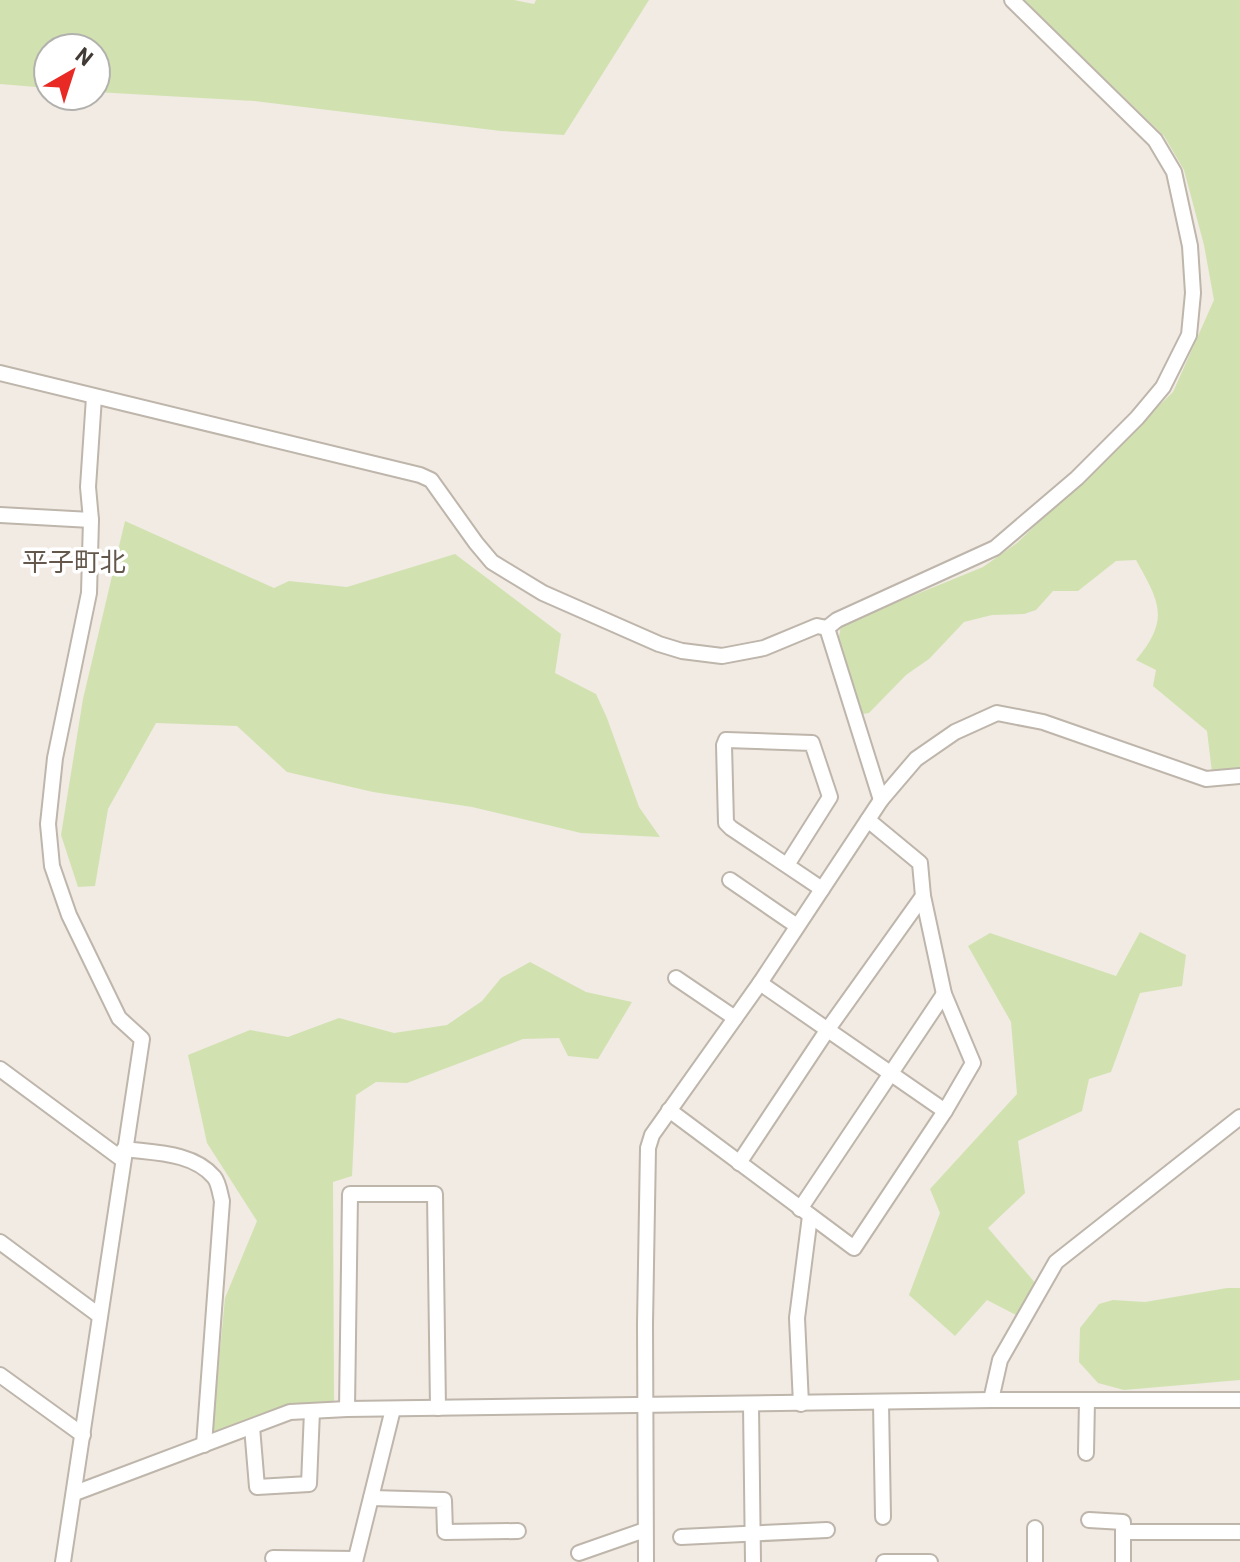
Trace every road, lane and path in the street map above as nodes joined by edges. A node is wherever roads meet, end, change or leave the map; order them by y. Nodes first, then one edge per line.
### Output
1 (1012, 0) edge
2 (0, 373) edge
3 (94, 397) junction
4 (0, 515) edge
5 (91, 520) junction
6 (827, 628) junction
7 (1240, 776) edge
8 (881, 800) junction
9 (868, 820) junction
10 (787, 865) junction
11 (730, 880) dead end
12 (822, 889) junction
13 (923, 896) junction
14 (797, 926) junction
15 (676, 978) dead end
16 (760, 983) junction
17 (944, 994) junction
18 (735, 1018) junction
19 (828, 1029) junction
20 (0, 1069) edge
21 (892, 1074) junction
22 (669, 1110) junction
23 (945, 1111) junction
24 (1240, 1117) edge
25 (124, 1154) junction
26 (739, 1163) junction
27 (805, 1212) junction
28 (0, 1242) edge
29 (100, 1316) junction
30 (0, 1375) edge
31 (991, 1400) junction
32 (1087, 1400) junction
33 (1240, 1400) edge
34 (881, 1403) junction
35 (801, 1404) junction
36 (645, 1405) junction
37 (751, 1405) junction
38 (438, 1408) junction
39 (347, 1409) junction
40 (393, 1409) junction
41 (312, 1411) junction
42 (252, 1427) junction
43 (83, 1435) junction
44 (204, 1445) junction
45 (1086, 1453) dead end
46 (75, 1493) junction
47 (371, 1498) junction
48 (883, 1517) dead end
49 (1089, 1520) dead end
50 (1035, 1528) dead end
51 (645, 1530) junction
52 (827, 1530) dead end
53 (518, 1531) dead end
54 (753, 1532) junction
55 (1123, 1532) junction
56 (1240, 1532) edge
57 (681, 1537) dead end
58 (579, 1553) dead end
59 (273, 1558) dead end
60 (355, 1561) edge
61 (63, 1562) edge
62 (646, 1562) edge
63 (753, 1562) edge
64 (884, 1562) edge
65 (930, 1562) edge
66 (1035, 1562) edge
67 (1123, 1562) edge

1 - 6 street
2 - 3 street
3 - 5 street
3 - 6 street
4 - 5 street
5 - 25 street
6 - 8 street
7 - 8 street
8 - 9 street
9 - 12 street
9 - 13 street
10 - 10 street
10 - 12 street
11 - 14 street
12 - 14 street
13 - 17 street
13 - 19 street
14 - 16 street
15 - 18 street
16 - 18 street
16 - 19 street
17 - 21 street
17 - 23 street
18 - 22 street
19 - 21 street
19 - 26 street
20 - 25 street
21 - 23 street
21 - 27 street
22 - 26 street
22 - 36 street
23 - 27 street
24 - 31 street
25 - 29 street
25 - 44 street
26 - 27 street
27 - 35 street
28 - 29 street
29 - 43 street
30 - 43 street
31 - 32 street
31 - 34 street
32 - 33 street
32 - 45 street
34 - 35 street
34 - 48 street
35 - 37 street
36 - 37 street
36 - 38 street
36 - 51 street
37 - 54 street
38 - 39 street
38 - 40 street
39 - 40 street
39 - 41 street
40 - 47 street
41 - 42 street
41 - 42 street
42 - 44 street
43 - 46 street
44 - 46 street
46 - 61 street
47 - 53 street
47 - 60 street
49 - 55 street
50 - 66 street
51 - 58 street
51 - 62 street
52 - 54 street
54 - 57 street
54 - 63 street
55 - 56 street
55 - 67 street
59 - 60 street
64 - 65 street

